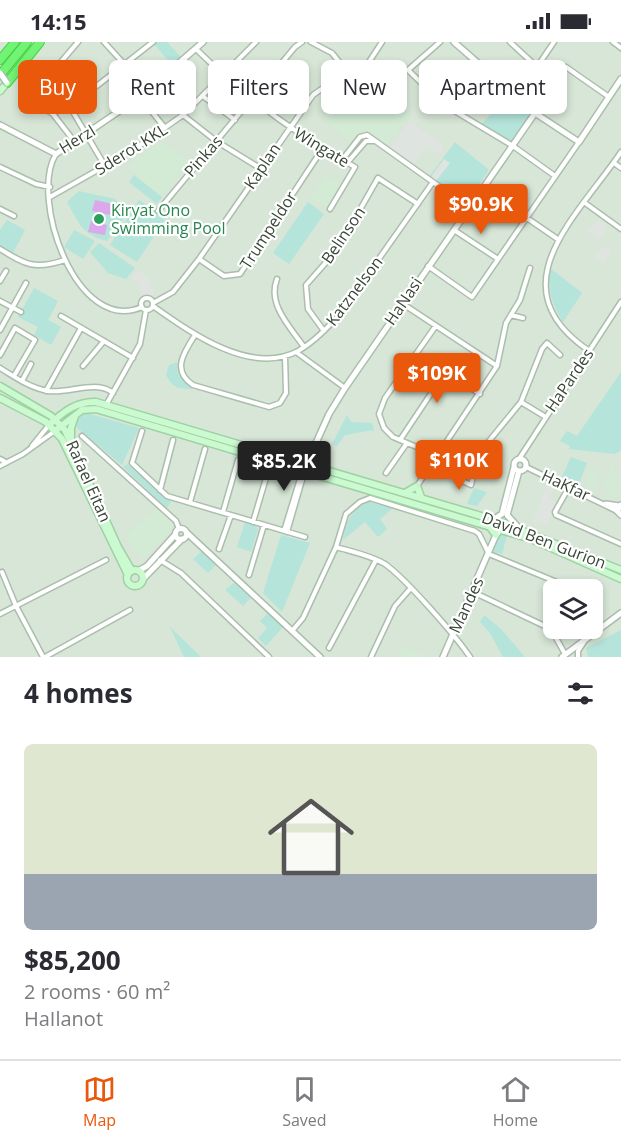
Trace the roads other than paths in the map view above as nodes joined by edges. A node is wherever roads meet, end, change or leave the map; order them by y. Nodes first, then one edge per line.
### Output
1 (15, 42) edge
2 (27, 42) edge
3 (40, 42) edge
4 (78, 42) edge
5 (104, 42) edge
6 (153, 42) edge
7 (203, 42) edge
8 (256, 42) edge
9 (302, 42) edge
10 (311, 42) edge
11 (382, 42) edge
12 (440, 42) edge
13 (454, 42) edge
14 (510, 42) edge
15 (554, 42) edge
16 (613, 42) edge
17 (621, 48) edge
18 (196, 49) junction
19 (0, 60) edge
20 (63, 60) edge
21 (120, 60) edge
22 (131, 60) edge
23 (183, 60) edge
24 (239, 60) edge
25 (284, 60) edge
26 (338, 60) edge
27 (370, 60) edge
28 (475, 60) edge
29 (529, 60) edge
30 (542, 60) edge
31 (208, 61) edge
32 (567, 69) edge
33 (0, 74) edge
34 (621, 79) edge
35 (3, 82) edge
36 (321, 89) edge
37 (0, 91) edge
38 (208, 92) edge
39 (204, 96) junction
40 (609, 97) junction
41 (53, 114) edge
42 (75, 114) edge
43 (114, 114) edge
44 (154, 114) edge
45 (240, 114) edge
46 (271, 114) edge
47 (534, 114) edge
48 (537, 114) edge
49 (183, 115) junction
50 (235, 120) junction
51 (0, 125) edge
52 (289, 127) junction
53 (165, 128) junction
54 (87, 133) junction
55 (74, 141) junction
56 (216, 141) junction
57 (374, 141) junction
58 (579, 142) junction
59 (513, 146) junction
60 (323, 148) junction
61 (621, 152) edge
62 (56, 154) junction
63 (342, 160) junction
64 (614, 162) junction
65 (347, 163) junction
66 (105, 166) junction
67 (0, 167) edge
68 (260, 168) junction
69 (621, 168) edge
70 (555, 176) junction
71 (433, 182) junction
72 (50, 187) junction
73 (482, 187) junction
74 (50, 197) junction
75 (585, 203) junction
76 (418, 204) junction
77 (468, 207) junction
78 (0, 209) edge
79 (330, 209) dead end
80 (158, 211) dead end
81 (14, 216) dead end
82 (527, 218) junction
83 (453, 229) junction
84 (621, 229) edge
85 (559, 240) junction
86 (0, 249) edge
87 (498, 259) junction
88 (65, 260) junction
89 (199, 260) junction
90 (427, 266) junction
91 (530, 268) dead end
92 (6, 271) dead end
93 (277, 279) dead end
94 (0, 281) edge
95 (26, 283) dead end
96 (0, 301) edge
97 (401, 303) junction
98 (621, 303) edge
99 (153, 304) junction
100 (12, 307) junction
101 (144, 308) junction
102 (21, 312) dead end
103 (511, 315) junction
104 (61, 316) dead end
105 (523, 318) dead end
106 (435, 327) junction
107 (81, 328) junction
108 (0, 330) edge
109 (324, 331) junction
110 (195, 335) junction
111 (104, 341) junction
112 (304, 347) junction
113 (588, 350) junction
114 (296, 352) junction
115 (0, 355) edge
116 (560, 355) dead end
117 (285, 356) junction
118 (133, 358) junction
119 (31, 364) dead end
120 (82, 366) dead end
121 (498, 366) junction
122 (0, 368) edge
123 (403, 373) junction
124 (14, 376) junction
125 (22, 381) junction
126 (0, 386) edge
127 (345, 388) junction
128 (46, 391) junction
129 (433, 391) junction
130 (113, 393) junction
131 (480, 394) junction
132 (0, 398) edge
133 (521, 402) junction
134 (106, 405) junction
135 (76, 413) junction
136 (544, 416) junction
137 (55, 419) junction
138 (49, 425) junction
139 (62, 426) junction
140 (55, 431) junction
141 (142, 431) dead end
142 (82, 436) dead end
143 (173, 440) dead end
144 (400, 440) junction
145 (72, 442) junction
146 (407, 443) junction
147 (32, 447) junction
148 (204, 449) dead end
149 (438, 456) junction
150 (478, 457) junction
151 (519, 459) junction
152 (238, 460) dead end
153 (1, 462) edge
154 (307, 463) junction
155 (526, 467) junction
156 (269, 468) dead end
157 (516, 469) junction
158 (304, 471) junction
159 (386, 473) dead end
160 (417, 486) junction
161 (569, 487) junction
162 (160, 490) junction
163 (405, 493) junction
164 (422, 498) junction
165 (190, 502) junction
166 (606, 504) joint
167 (620, 509) edge
168 (223, 512) junction
169 (231, 515) junction
170 (253, 522) junction
171 (491, 522) junction
172 (506, 524) junction
173 (264, 525) junction
174 (521, 528) junction
175 (179, 529) junction
176 (286, 531) junction
177 (186, 532) junction
178 (498, 532) junction
179 (175, 535) junction
180 (305, 537) dead end
181 (182, 539) junction
182 (195, 539) junction
183 (621, 544) edge
184 (336, 547) junction
185 (219, 549) dead end
186 (489, 554) junction
187 (157, 559) junction
188 (106, 560) dead end
189 (376, 560) junction
190 (621, 570) edge
191 (2, 572) dead end
192 (133, 572) junction
193 (249, 575) dead end
194 (143, 579) junction
195 (549, 579) edge
196 (621, 579) edge
197 (410, 589) junction
198 (473, 592) junction
199 (16, 606) junction
200 (130, 610) dead end
201 (0, 614) edge
202 (621, 614) edge
203 (543, 625) edge
204 (291, 631) junction
205 (452, 634) junction
206 (556, 639) edge
207 (584, 642) junction
208 (329, 648) dead end
209 (564, 656) edge
210 (44, 657) edge
211 (269, 657) edge
212 (320, 657) edge
213 (371, 657) edge
214 (443, 657) edge
215 (470, 657) edge
216 (578, 657) edge

1 - 19 highway
2 - 33 highway
3 - 35 highway
4 - 20 street
5 - 21 street
6 - 22 street
7 - 18 street, Herzl
8 - 24 street, Sderot KKL
9 - 25 street, Pinkas
10 - 26 street
11 - 27 street, Kaplan
12 - 59 street
13 - 28 street
14 - 29 street
15 - 30 street
16 - 17 street
18 - 23 street, Herzl
18 - 31 street, Wingate
32 - 40 street
33 - 35 street, bridge
34 - 40 street
35 - 37 main road
36 - 52 street, Kaplan
38 - 39 street, Sderot KKL
39 - 49 street, Sderot KKL
39 - 50 street
40 - 58 street
41 - 55 street
42 - 54 street
43 - 54 street, Herzl
44 - 53 street
45 - 50 street, Pinkas
46 - 52 street, Wingate
47 - 59 street, HaNasi
48 - 58 street
49 - 53 street, Sderot KKL
49 - 56 street
50 - 56 street, Pinkas
51 - 62 street, Herzl
52 - 60 street, Wingate
52 - 68 street, Kaplan
53 - 66 street, Sderot KKL
54 - 55 street, Herzl
54 - 66 street
55 - 62 street, Herzl
56 - 68 street
56 - 80 street, Pinkas
57 - 63 street
57 - 65 street
57 - 71 street
58 - 70 street
59 - 70 street
59 - 73 street, HaNasi
60 - 63 street, Wingate
60 - 89 street, Trumpeldor
61 - 64 street
62 - 72 street
63 - 65 street, Wingate
64 - 69 street
64 - 75 street
65 - 79 street, Wingate
66 - 74 street, Sderot KKL
67 - 72 street
68 - 89 street, Kaplan
70 - 82 street
71 - 76 street, Katznelson
71 - 77 street
72 - 74 street
73 - 77 street, HaNasi
73 - 82 street
74 - 88 street
75 - 84 street
75 - 85 street
76 - 109 street, Katznelson
76 - 109 street, Belinson
77 - 83 street, HaNasi
78 - 81 street
82 - 85 street
82 - 87 street
83 - 87 street
83 - 90 street, HaNasi
85 - 113 street
86 - 88 street
87 - 90 street
88 - 101 street
89 - 99 street, Kaplan
90 - 97 street, HaNasi
91 - 103 street
92 - 94 street
93 - 112 street
95 - 100 street
96 - 100 street
97 - 106 street
97 - 127 street, HaNasi
98 - 113 street, HaPardes
99 - 101 street
99 - 101 street
99 - 110 street, Katznelson
100 - 102 street
100 - 108 street
101 - 118 street
103 - 105 street
103 - 121 street
104 - 107 street
106 - 121 street
106 - 123 street
107 - 111 street
107 - 128 street
109 - 112 street, Katznelson
110 - 117 street, Katznelson
110 - 117 street
111 - 118 street
111 - 120 street
112 - 114 street, Katznelson
113 - 136 street, HaPardes
114 - 117 street, Katznelson
114 - 127 street
115 - 124 street
116 - 133 street
118 - 130 street
119 - 125 street
121 - 131 street
122 - 124 street
123 - 129 street
123 - 144 street
124 - 125 street
125 - 128 street
126 - 137 main road, Rafael Eitan
127 - 154 street, HaNasi
128 - 130 street
129 - 131 street
129 - 144 street
130 - 134 street
131 - 149 street
132 - 138 main road, Rafael Eitan
133 - 136 street
133 - 150 street
134 - 137 main road, David Ben Gurion
134 - 154 main road, David Ben Gurion
135 - 139 main road
135 - 145 main road
135 - 158 main road, David Ben Gurion
136 - 151 street, HaPardes
137 - 138 main road, David Ben Gurion
137 - 139 main road, Rafael Eitan
138 - 140 main road, Rafael Eitan
138 - 147 street
139 - 140 main road
139 - 145 main road, Rafael Eitan
140 - 147 street
140 - 192 main road, Rafael Eitan
141 - 162 street
142 - 175 street
143 - 162 street
144 - 146 street
145 - 192 main road, Rafael Eitan
146 - 149 street
146 - 159 street
147 - 153 street
148 - 165 street
149 - 160 street
150 - 150 street
151 - 155 street
151 - 157 street
152 - 168 street
154 - 158 street
154 - 163 main road, David Ben Gurion
155 - 157 street
155 - 161 street, HaKfar
156 - 170 street
157 - 171 street
157 - 174 street
158 - 171 main road, David Ben Gurion
158 - 176 street
160 - 163 main road
160 - 164 main road
161 - 166 street, HaKfar
161 - 183 street
162 - 165 street
163 - 164 main road, David Ben Gurion
164 - 171 main road, David Ben Gurion
165 - 168 street
166 - 167 street, HaKfar
168 - 169 street
169 - 170 street
169 - 185 street
170 - 173 street
171 - 172 main road, David Ben Gurion
171 - 178 main road, David Ben Gurion
172 - 174 main road, David Ben Gurion
172 - 178 street
173 - 176 street
173 - 193 street
174 - 190 main road, David Ben Gurion
175 - 177 street
175 - 179 street
176 - 180 street
177 - 181 street
177 - 182 street
178 - 186 street, Mandes
178 - 196 main road, David Ben Gurion
179 - 181 street
179 - 187 street
181 - 182 street
181 - 187 street
182 - 204 street
184 - 186 street
184 - 189 street
184 - 204 street
186 - 195 street
186 - 198 street, Mandes
187 - 192 street
187 - 194 street
187 - 211 street
188 - 199 street
189 - 197 street
189 - 208 street
191 - 199 street
192 - 194 main road
192 - 194 main road
197 - 205 street
197 - 213 street
198 - 203 street
198 - 205 street, Mandes
199 - 201 street
199 - 210 street
200 - 210 street
202 - 207 street
204 - 212 street
205 - 214 street, Mandes
205 - 215 street
206 - 209 street
207 - 209 street
207 - 216 street

